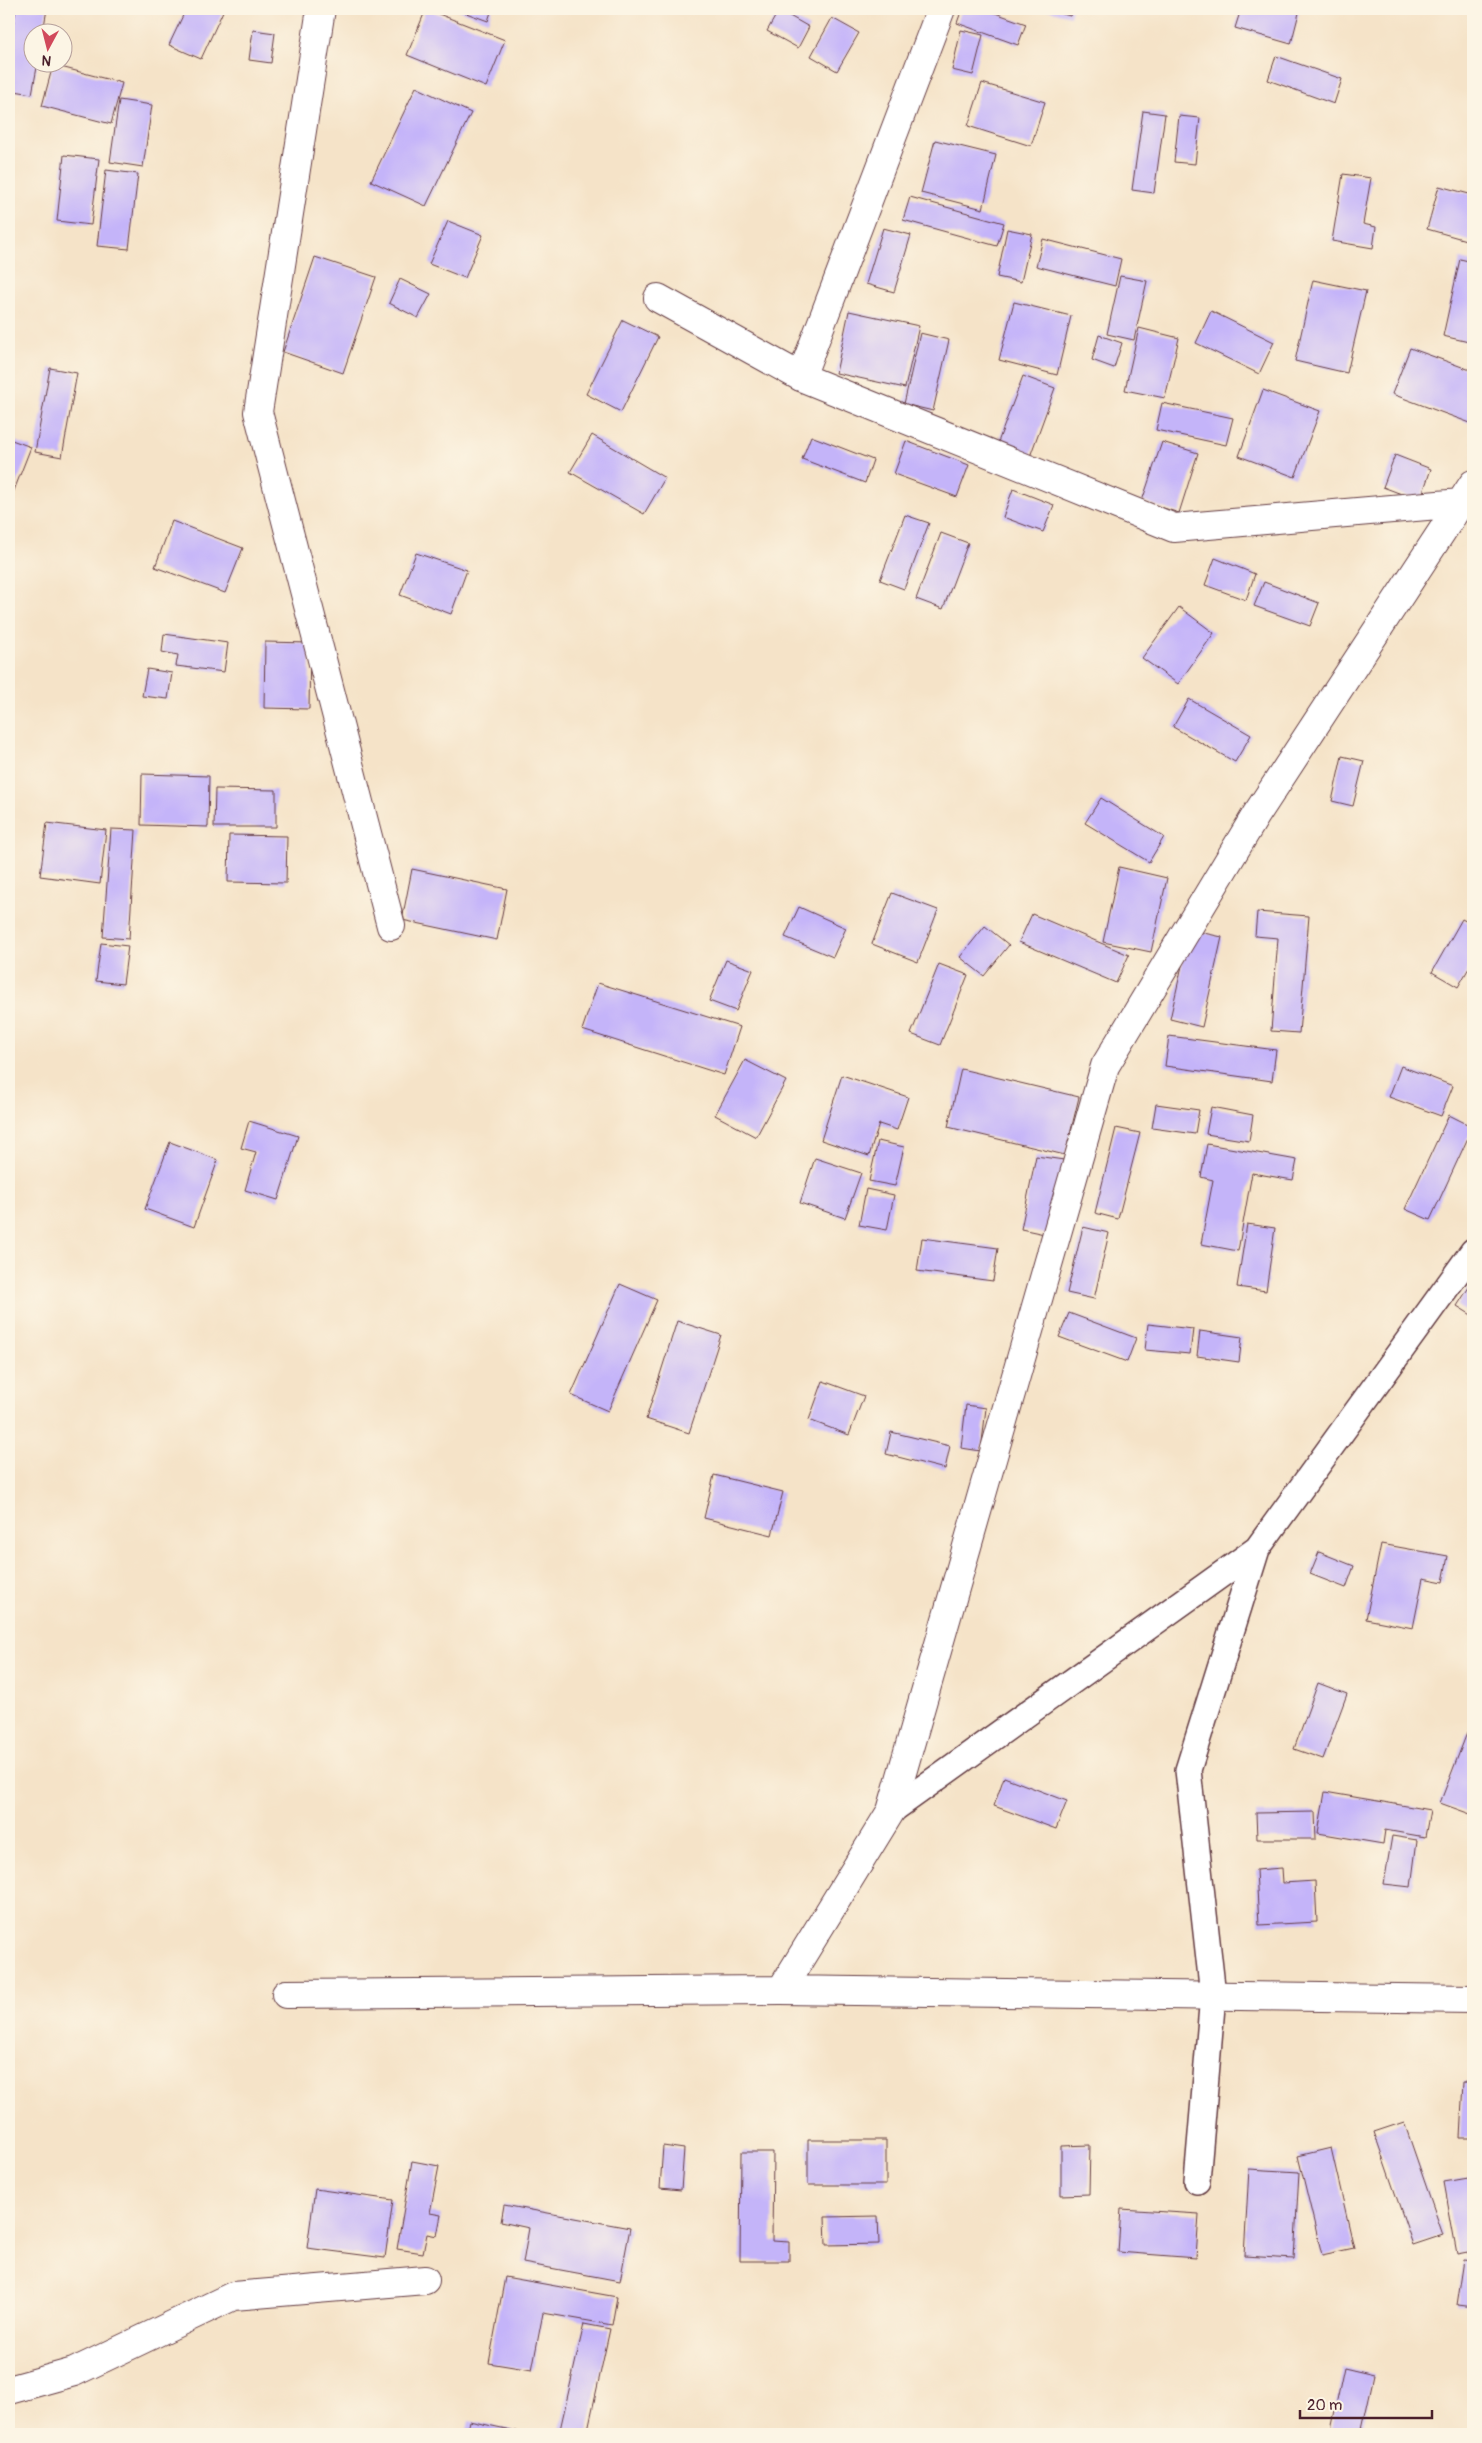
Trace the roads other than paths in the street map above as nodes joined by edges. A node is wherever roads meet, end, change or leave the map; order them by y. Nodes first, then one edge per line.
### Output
1 (322, 9) edge
2 (941, 9) edge
3 (658, 298) dead end
4 (801, 377) junction
5 (1467, 493) edge
6 (391, 926) dead end
7 (1473, 1251) edge
8 (1257, 1549) junction
9 (892, 1811) junction
10 (781, 1990) junction
11 (286, 1994) dead end
12 (1213, 1996) junction
13 (1473, 1999) edge
14 (1197, 2181) dead end
15 (425, 2280) dead end
16 (9, 2390) edge

1 - 6 street
2 - 4 street
3 - 4 street
4 - 5 street
5 - 9 street
7 - 8 lane
8 - 9 lane
8 - 12 lane
9 - 10 street
10 - 11 street
10 - 12 street
12 - 13 street
12 - 14 lane
15 - 16 street

